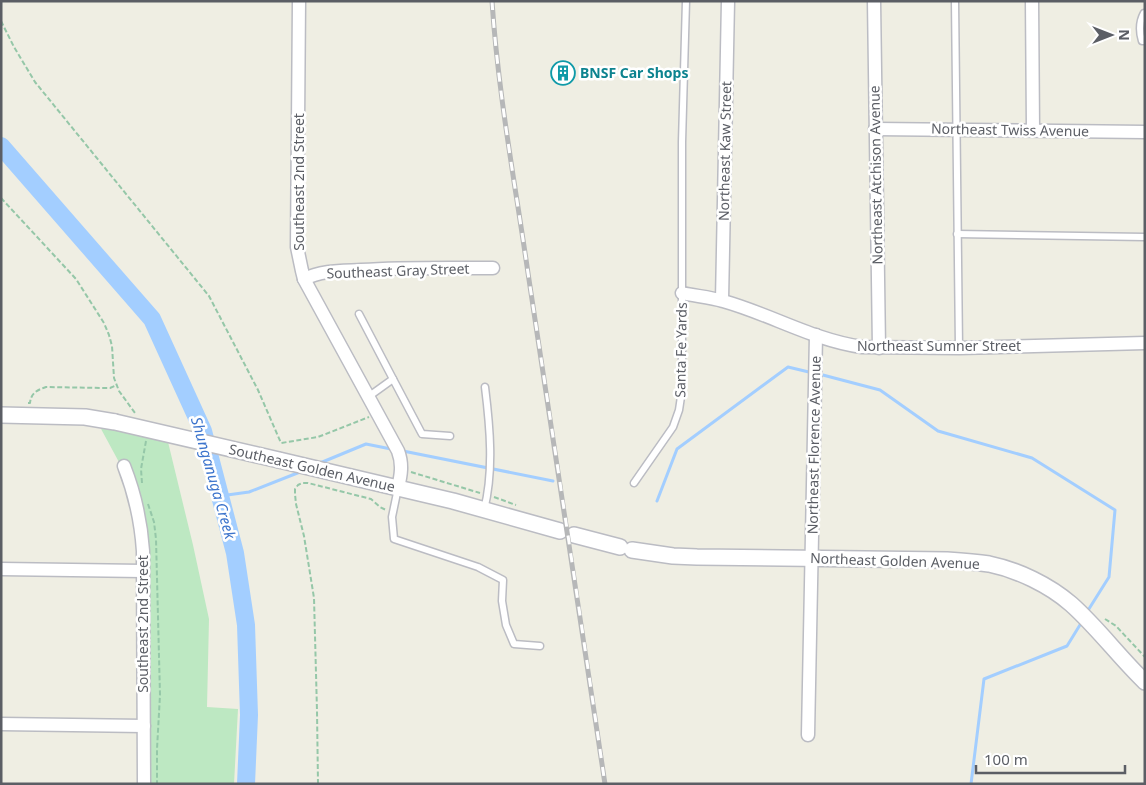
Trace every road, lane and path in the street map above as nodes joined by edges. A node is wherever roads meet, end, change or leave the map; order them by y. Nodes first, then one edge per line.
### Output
1 (299, 1) edge
2 (686, 1) edge
3 (728, 1) edge
4 (874, 1) edge
5 (955, 1) edge
6 (1032, 1) edge
7 (1145, 13) edge
8 (1, 20) edge
9 (1145, 41) edge
10 (875, 129) junction
11 (957, 130) junction
12 (1033, 130) junction
13 (1145, 132) edge
14 (957, 234) junction
15 (1145, 237) edge
16 (493, 268) dead end
17 (304, 279) junction
18 (682, 293) junction
19 (722, 300) junction
20 (359, 314) dead end
21 (816, 335) junction
22 (1145, 343) edge
23 (879, 348) junction
24 (958, 348) junction
25 (393, 379) junction
26 (117, 385) dead end
27 (485, 387) dead end
28 (368, 396) junction
29 (377, 412) junction
30 (1, 415) edge
31 (20, 415) junction
32 (450, 436) dead end
33 (124, 466) dead end
34 (402, 470) junction
35 (634, 483) dead end
36 (398, 488) junction
37 (486, 502) junction
38 (522, 507) dead end
39 (393, 513) junction
40 (567, 533) joint
41 (811, 559) junction
42 (1, 569) edge
43 (143, 571) junction
44 (1096, 620) junction
45 (540, 646) dead end
46 (1145, 657) edge
47 (1145, 682) edge
48 (1, 724) edge
49 (144, 726) junction
50 (808, 734) dead end
51 (144, 784) edge
52 (318, 784) edge

1 - 17 street, Southeast 2nd Street
2 - 18 lane, Santa Fe Yards
3 - 19 street, Northeast Kaw Street
4 - 10 street, Northeast Atchison Avenue
5 - 11 lane
6 - 12 street
7 - 9 lane
8 - 29 path
10 - 11 street, Northeast Twiss Avenue
10 - 23 street, Northeast Atchison Avenue
11 - 12 street, Northeast Twiss Avenue
11 - 14 lane
12 - 13 street, Northeast Twiss Avenue
14 - 15 lane
14 - 24 lane
16 - 17 street, Southeast Gray Street
17 - 28 street, Southeast 2nd Street
18 - 19 street, Northeast Sumner Street
18 - 35 lane, Santa Fe Yards
19 - 21 street, Northeast Sumner Street
20 - 25 lane
21 - 23 street, Northeast Sumner Street
21 - 41 street, Northeast Florence Avenue
22 - 24 street, Northeast Sumner Street
23 - 24 street, Northeast Sumner Street
25 - 28 lane
25 - 32 lane
26 - 31 path
27 - 37 lane
28 - 29 street, Southeast 2nd Street
29 - 34 street, Southeast 2nd Street
30 - 31 street, Southeast Golden Avenue
31 - 36 street, Southeast Golden Avenue, bridge
33 - 43 street, Southeast 2nd Street
34 - 36 street, Southeast 2nd Street
34 - 37 path
36 - 37 street, Southeast Golden Avenue
36 - 39 lane
37 - 38 path
37 - 40 street, Southeast Golden Avenue
39 - 45 lane
39 - 52 path
40 - 41 street, Northeast Golden Avenue
41 - 44 street, Northeast Golden Avenue
41 - 50 street, Northeast Florence Avenue
42 - 43 street
43 - 49 street, Southeast 2nd Street
44 - 46 path
44 - 47 street, Northeast Golden Avenue
48 - 49 street
49 - 51 street, Southeast 2nd Street

